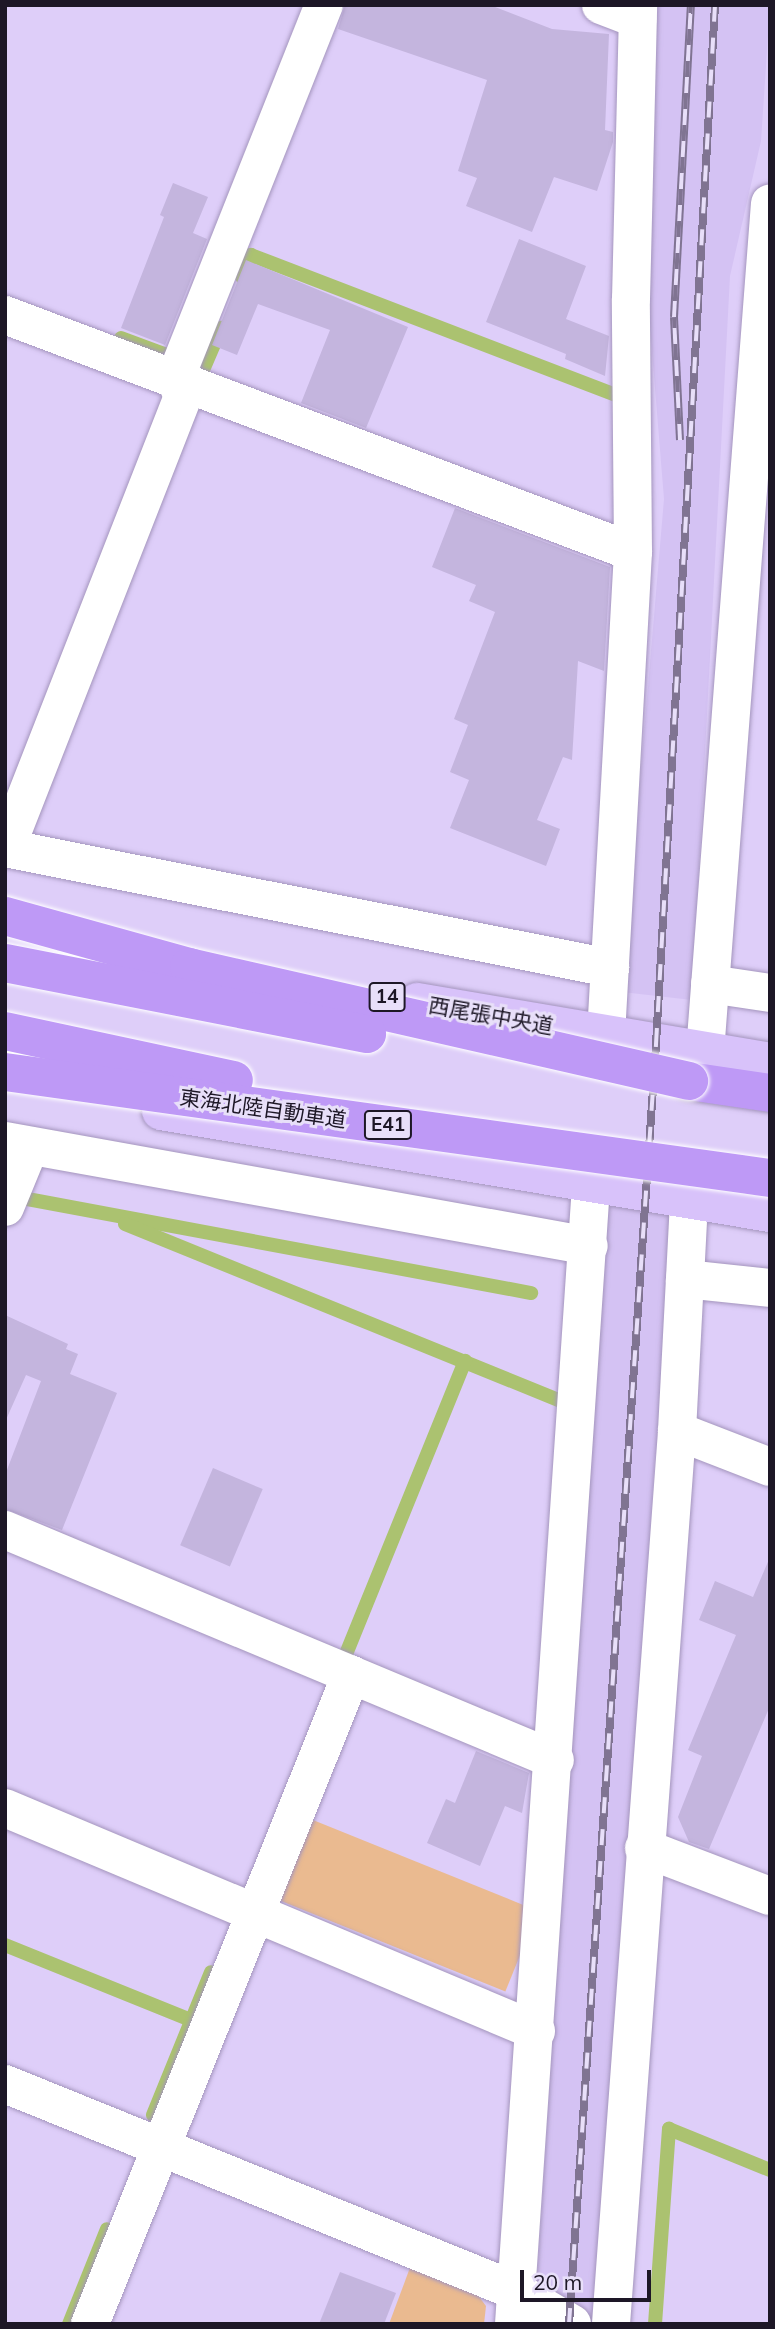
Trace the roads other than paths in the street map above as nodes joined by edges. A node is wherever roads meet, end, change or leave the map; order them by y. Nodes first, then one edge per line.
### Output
1 (324, 5) edge
2 (601, 5) edge
3 (638, 12) edge
4 (770, 203) edge
5 (5, 315) edge
6 (175, 379) junction
7 (633, 552) junction
8 (5, 848) edge
9 (5, 916) edge
10 (5, 928) edge
11 (5, 963) edge
12 (610, 968) junction
13 (710, 984) junction
14 (770, 993) edge
15 (5, 1031) edge
16 (606, 1035) junction
17 (770, 1062) edge
18 (697, 1066) junction
19 (5, 1072) edge
20 (5, 1081) edge
21 (770, 1093) edge
22 (18, 1144) edge
23 (670, 1163) junction
24 (770, 1178) edge
25 (591, 1186) junction
26 (689, 1201) junction
27 (5, 1207) edge
28 (770, 1213) edge
29 (589, 1246) junction
30 (685, 1279) junction
31 (770, 1288) edge
32 (677, 1431) junction
33 (770, 1467) edge
34 (5, 1530) edge
35 (351, 1675) junction
36 (555, 1760) junction
37 (5, 1808) edge
38 (644, 1848) junction
39 (770, 1896) edge
40 (256, 1912) junction
41 (536, 2031) junction
42 (5, 2084) edge
43 (162, 2148) junction
44 (515, 2308) edge
45 (90, 2324) edge
46 (572, 2324) edge
47 (611, 2324) edge

1 - 6 street
2 - 3 street
3 - 7 street
4 - 13 street
5 - 6 street
6 - 7 street
6 - 8 street
7 - 12 street
8 - 12 street
9 - 18 highway, bridge
10 - 16 main road, 西尾張中央道 / 14
11 - 18 highway, bridge
12 - 16 street
13 - 14 street
13 - 18 street
15 - 23 highway, bridge
16 - 18 main road, 西尾張中央道 / 14
17 - 18 main road, 西尾張中央道 / 14
18 - 21 highway
19 - 23 highway, 東海北陸自動車道 / E41, bridge
20 - 25 main road
22 - 27 street
22 - 29 street
23 - 24 highway, 東海北陸自動車道 / E41, bridge
25 - 26 main road
25 - 29 street
26 - 28 main road
26 - 30 street
29 - 36 street
30 - 31 street
30 - 32 street
32 - 33 street
32 - 38 street
34 - 35 street
35 - 36 street
35 - 40 street
36 - 41 street
37 - 40 street
38 - 39 street
38 - 47 street
40 - 41 street
40 - 43 street
41 - 44 street
42 - 43 street
43 - 44 street
43 - 45 street
44 - 46 street

